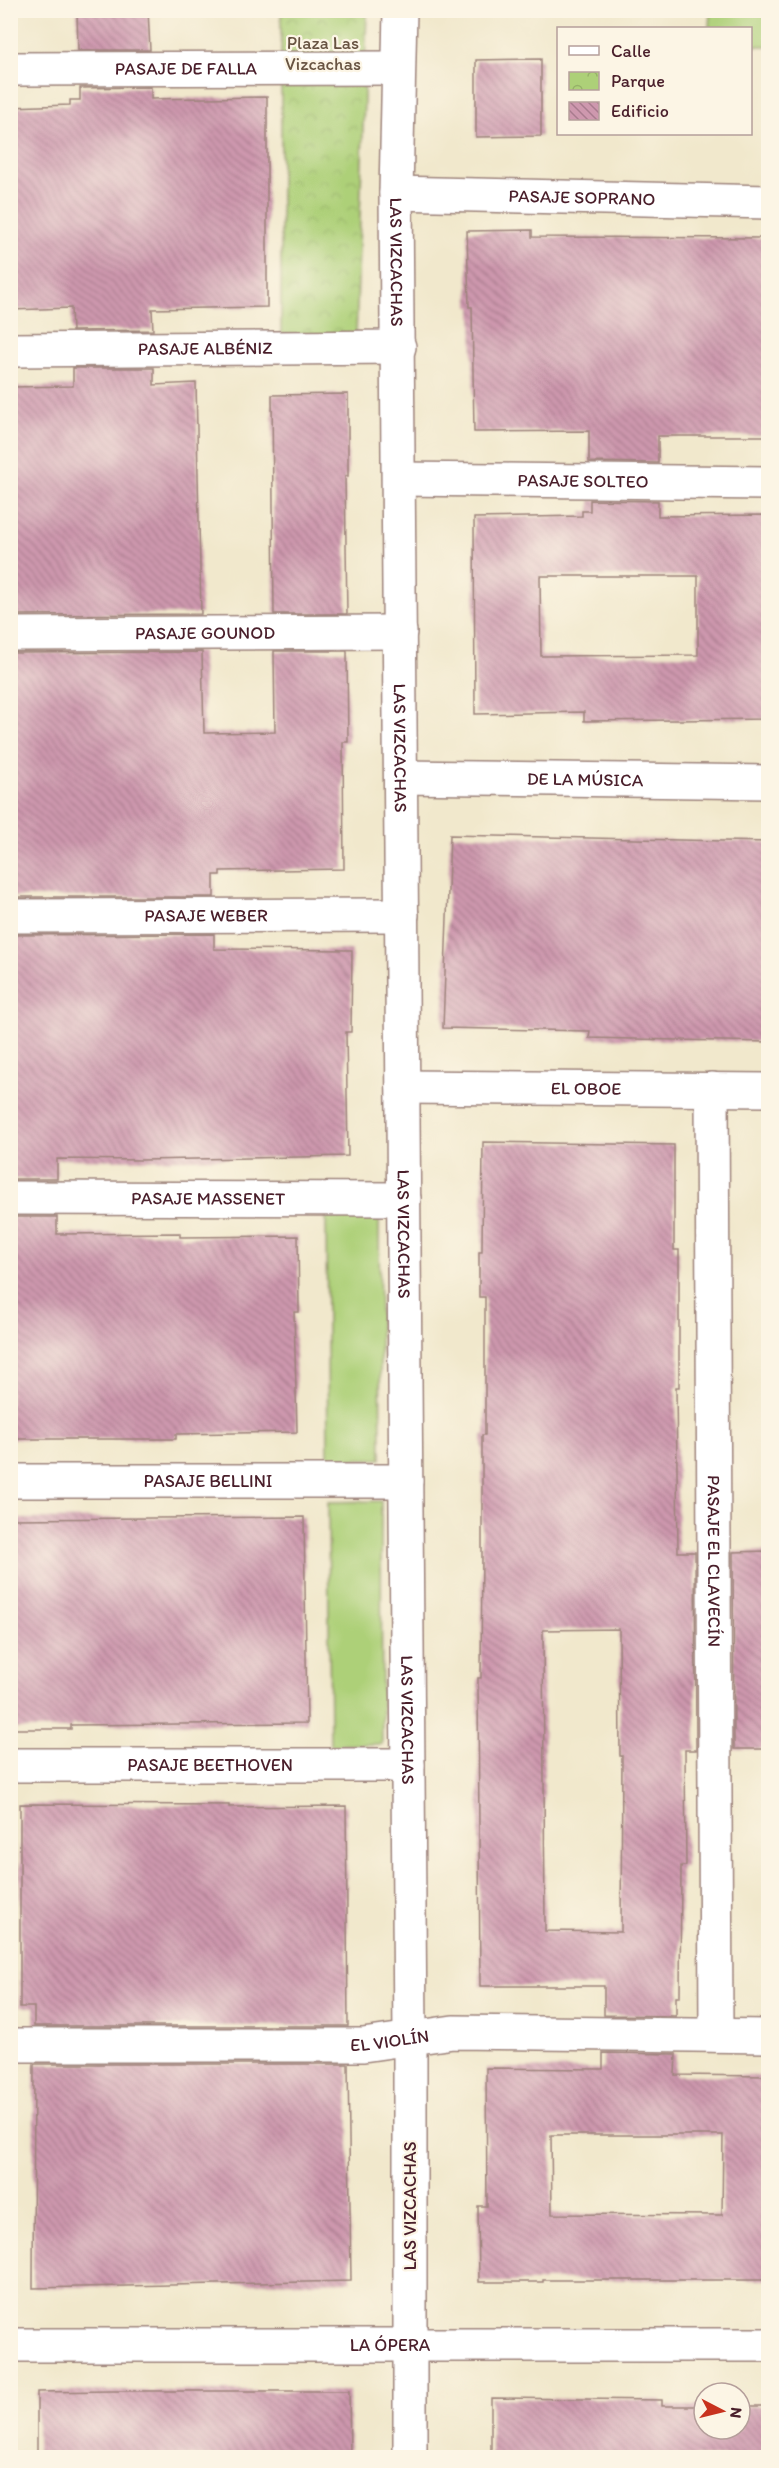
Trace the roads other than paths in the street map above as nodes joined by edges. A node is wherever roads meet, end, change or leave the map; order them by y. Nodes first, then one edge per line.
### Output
1 (399, 10) edge
2 (398, 68) junction
3 (10, 69) edge
4 (396, 193) junction
5 (768, 202) edge
6 (399, 348) junction
7 (10, 351) edge
8 (399, 479) junction
9 (768, 483) edge
10 (400, 632) junction
11 (10, 633) edge
12 (401, 777) junction
13 (768, 782) edge
14 (402, 915) junction
15 (10, 916) edge
16 (403, 1087) junction
17 (712, 1089) junction
18 (768, 1090) edge
19 (10, 1198) edge
20 (404, 1198) junction
21 (10, 1481) edge
22 (406, 1481) junction
23 (10, 1765) edge
24 (408, 1765) junction
25 (716, 2035) junction
26 (768, 2036) edge
27 (410, 2038) junction
28 (10, 2046) edge
29 (410, 2343) junction
30 (10, 2344) edge
31 (768, 2344) edge
32 (410, 2457) edge

1 - 2 street, LAS VIZCACHAS
2 - 3 street, PASAJE DE FALLA
2 - 4 street, LAS VIZCACHAS
4 - 5 street, PASAJE SOPRANO
4 - 6 street, LAS VIZCACHAS
6 - 7 street, PASAJE ALBÉNIZ
6 - 8 street, LAS VIZCACHAS
8 - 9 street, PASAJE SOLTEO
8 - 10 street, LAS VIZCACHAS
10 - 11 street, PASAJE GOUNOD
10 - 12 street, LAS VIZCACHAS
12 - 13 street, DE LA MÚSICA
12 - 14 street, LAS VIZCACHAS
14 - 15 street, PASAJE WEBER
14 - 16 street, LAS VIZCACHAS
16 - 17 street, EL OBOE
16 - 20 street, LAS VIZCACHAS
17 - 18 street, EL OBOE
17 - 25 street, PASAJE EL CLAVECÍN
19 - 20 street, PASAJE MASSENET
20 - 22 street, LAS VIZCACHAS
21 - 22 street, PASAJE BELLINI
22 - 24 street, LAS VIZCACHAS
23 - 24 street, PASAJE BEETHOVEN
24 - 27 street, LAS VIZCACHAS
25 - 26 street, EL VIOLÍN
25 - 27 street, EL VIOLÍN
27 - 28 street, EL VIOLÍN
27 - 29 street, LAS VIZCACHAS
29 - 30 street, LA ÓPERA
29 - 31 street, LA ÓPERA
29 - 32 street, LAS VIZCACHAS

